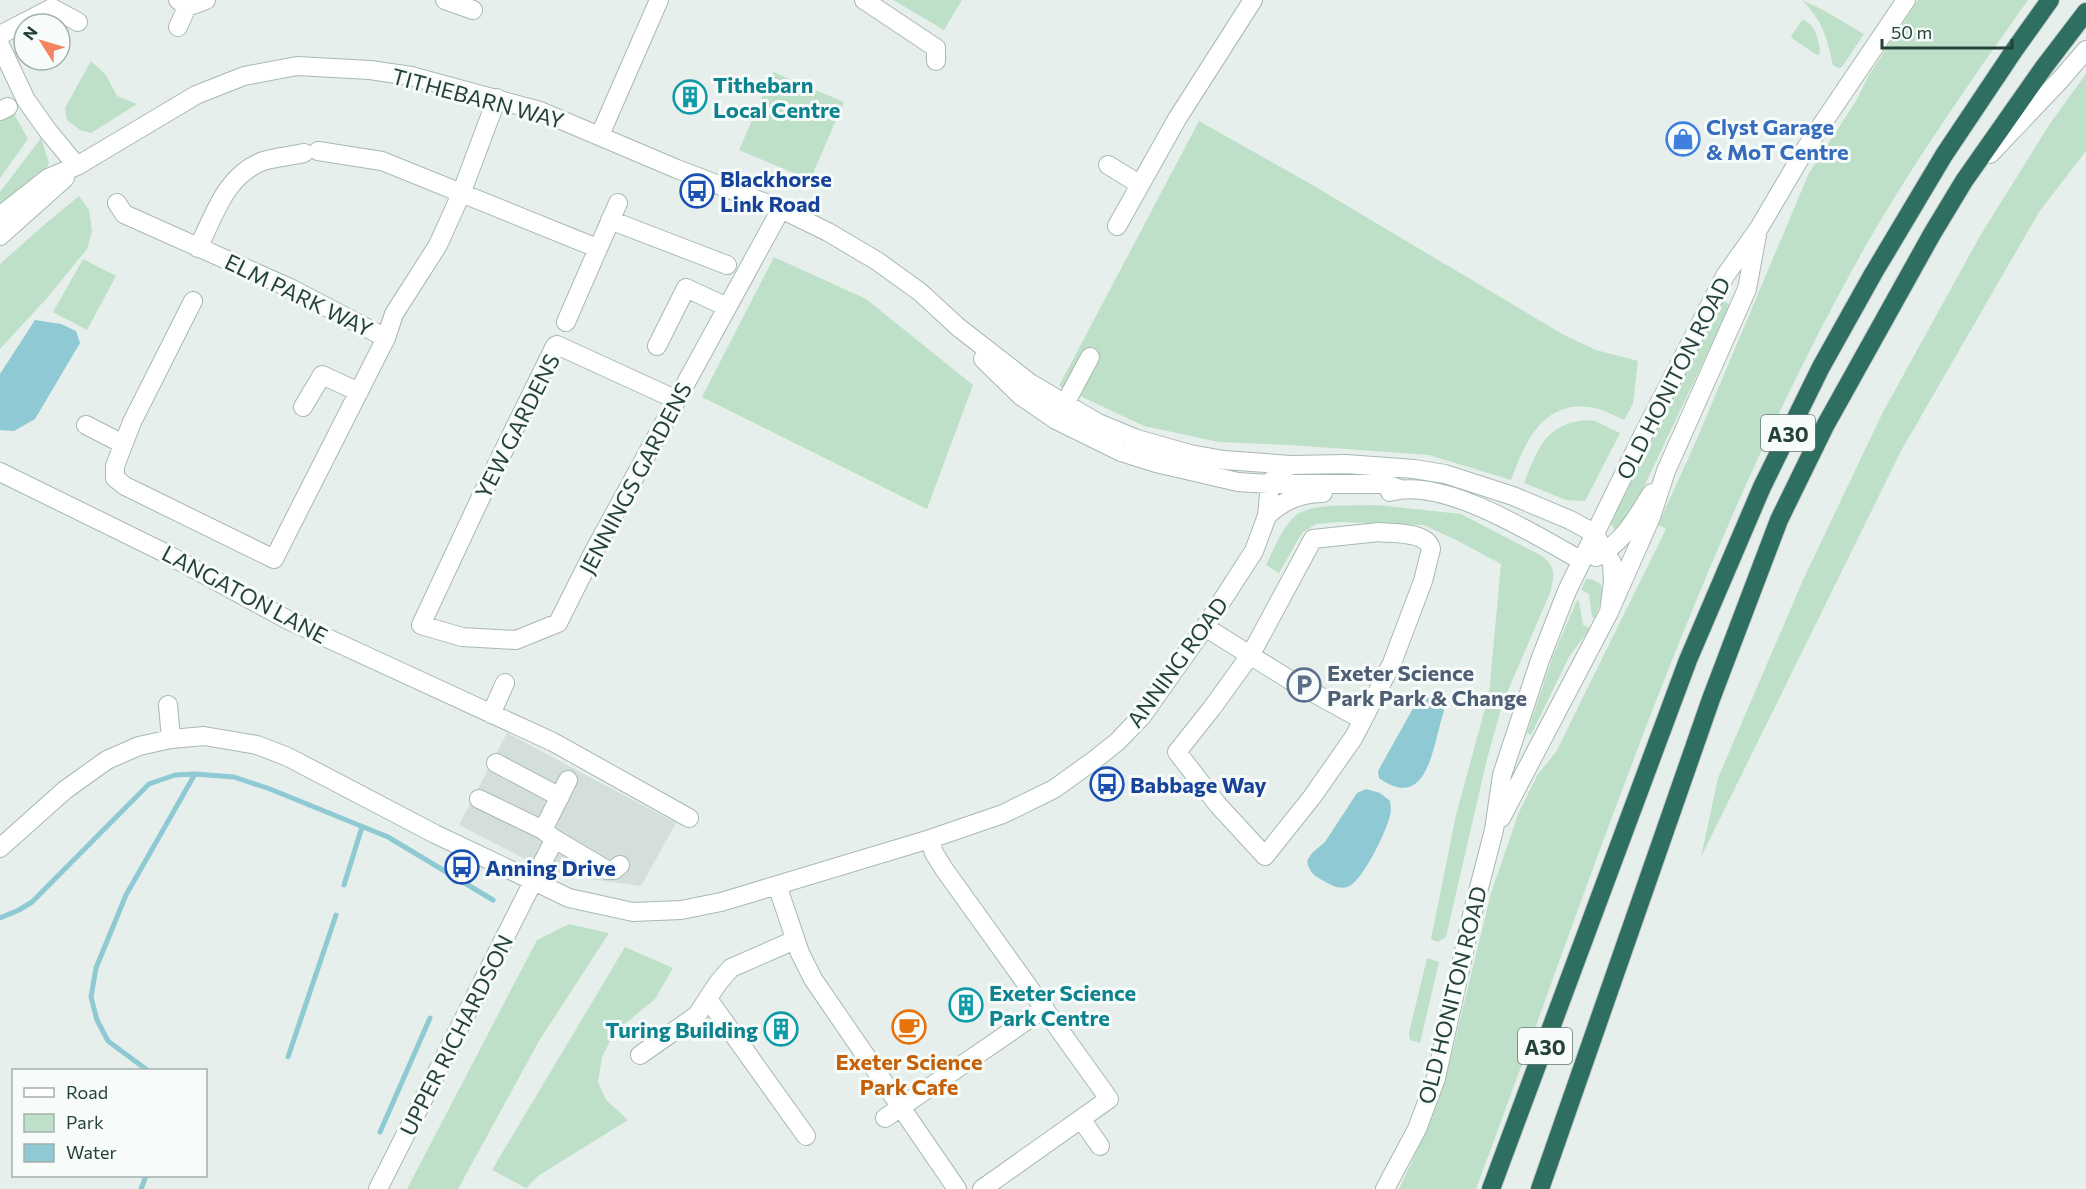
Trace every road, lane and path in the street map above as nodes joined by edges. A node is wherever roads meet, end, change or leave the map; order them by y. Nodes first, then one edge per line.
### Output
1 (206, 0) edge
2 (445, 0) edge
3 (658, 0) edge
4 (864, 0) edge
5 (1253, 0) edge
6 (1906, 0) edge
7 (2050, 0) edge
8 (182, 3) edge
9 (473, 10) dead end
10 (2086, 12) edge
11 (78, 22) dead end
12 (178, 27) dead end
13 (0, 35) edge
14 (0, 45) edge
15 (2086, 50) edge
16 (936, 61) dead end
17 (496, 98) junction
18 (600, 135) junction
19 (1108, 165) dead end
20 (77, 166) junction
21 (1964, 182) junction
22 (1139, 183) junction
23 (461, 194) junction
24 (117, 203) dead end
25 (618, 203) dead end
26 (782, 210) junction
27 (0, 216) edge
28 (610, 220) junction
29 (1117, 226) dead end
30 (1759, 228) junction
31 (0, 236) edge
32 (198, 248) junction
33 (597, 248) junction
34 (727, 265) dead end
35 (192, 301) dead end
36 (727, 307) junction
37 (566, 322) dead end
38 (386, 338) junction
39 (657, 346) dead end
40 (1090, 357) dead end
41 (359, 392) junction
42 (677, 400) junction
43 (303, 407) dead end
44 (1060, 412) junction
45 (86, 425) dead end
46 (123, 444) junction
47 (1224, 460) junction
48 (1291, 465) junction
49 (1666, 471) junction
50 (0, 472) edge
51 (1270, 484) junction
52 (1400, 489) junction
53 (1267, 516) junction
54 (1594, 533) junction
55 (1606, 551) junction
56 (1581, 561) junction
57 (1609, 612) junction
58 (421, 625) joint
59 (1205, 627) junction
60 (1251, 654) junction
61 (505, 683) dead end
62 (168, 705) dead end
63 (490, 714) junction
64 (1363, 720) junction
65 (171, 739) junction
66 (496, 763) dead end
67 (479, 799) dead end
68 (689, 818) dead end
69 (1494, 830) junction
70 (549, 839) junction
71 (930, 839) junction
72 (0, 848) edge
73 (620, 865) dead end
74 (533, 881) junction
75 (779, 892) junction
76 (795, 940) junction
77 (708, 999) junction
78 (1045, 1008) junction
79 (640, 1055) dead end
80 (900, 1106) junction
81 (885, 1118) dead end
82 (1081, 1119) junction
83 (806, 1136) dead end
84 (1100, 1146) dead end
85 (378, 1189) edge
86 (957, 1189) edge
87 (981, 1189) edge
88 (1385, 1189) edge
89 (1491, 1189) edge
90 (1540, 1189) edge

1 - 8 street
2 - 9 street
3 - 18 street
4 - 16 street
5 - 22 street
6 - 30 street, OLD HONITON ROAD
7 - 89 highway, A30
8 - 12 street
10 - 21 highway, A30
11 - 13 street
14 - 20 street
15 - 21 street
17 - 18 street, TITHEBARN WAY
17 - 20 street, TITHEBARN WAY
17 - 23 street, ELM PARK WAY
18 - 26 street, TITHEBARN WAY
19 - 22 street
20 - 27 street, TITHEBARN WAY
20 - 31 street, TITHEBARN WAY
21 - 90 highway, A30
22 - 29 street
23 - 32 street, ELM PARK WAY
23 - 33 street, ELM PARK WAY
23 - 38 street, ELM PARK WAY
24 - 32 street, ELM PARK WAY
25 - 28 street
26 - 36 street, JENNINGS GARDENS
26 - 44 street, TITHEBARN WAY
28 - 33 street
28 - 34 street
30 - 49 street, OLD HONITON ROAD
30 - 54 street, OLD HONITON ROAD
32 - 38 street, ELM PARK WAY
33 - 37 street
35 - 46 street
36 - 39 street
36 - 42 street, JENNINGS GARDENS
38 - 41 street
40 - 44 street
41 - 43 street
41 - 46 street
42 - 58 street, JENNINGS GARDENS
42 - 58 street, YEW GARDENS
44 - 47 street, TITHEBARN WAY
44 - 51 street, TITHEBARN WAY
45 - 46 street
47 - 48 street, TITHEBARN WAY
47 - 51 street, TITHEBARN WAY
48 - 51 street
48 - 54 street, TITHEBARN WAY
49 - 55 street, OLD HONITON ROAD
49 - 57 street, OLD HONITON ROAD
50 - 63 street, LANGATON LANE
51 - 52 street, TITHEBARN WAY
51 - 53 street, ANNING ROAD
52 - 53 street, TITHEBARN WAY
52 - 56 street, TITHEBARN WAY
53 - 59 street, ANNING ROAD
54 - 55 street, OLD HONITON ROAD
54 - 56 street, OLD HONITON ROAD
55 - 56 street, OLD HONITON ROAD
55 - 57 street, OLD HONITON ROAD
56 - 69 street, OLD HONITON ROAD
57 - 69 street, OLD HONITON ROAD
59 - 60 street
59 - 71 street, ANNING ROAD
60 - 64 street
60 - 64 street
60 - 64 street
61 - 63 street
62 - 65 street
63 - 68 street, LANGATON LANE
65 - 72 street
65 - 74 street
66 - 70 street, UPPER RICHARDSON
67 - 70 street
69 - 88 street, OLD HONITON ROAD
70 - 73 street
70 - 74 street, UPPER RICHARDSON
71 - 75 street
71 - 78 street
74 - 75 street
74 - 85 street, UPPER RICHARDSON
75 - 76 street
76 - 77 street
76 - 80 street
77 - 79 street
77 - 83 street
78 - 80 street
78 - 82 street
80 - 81 street
80 - 86 street
82 - 84 street
82 - 87 street

